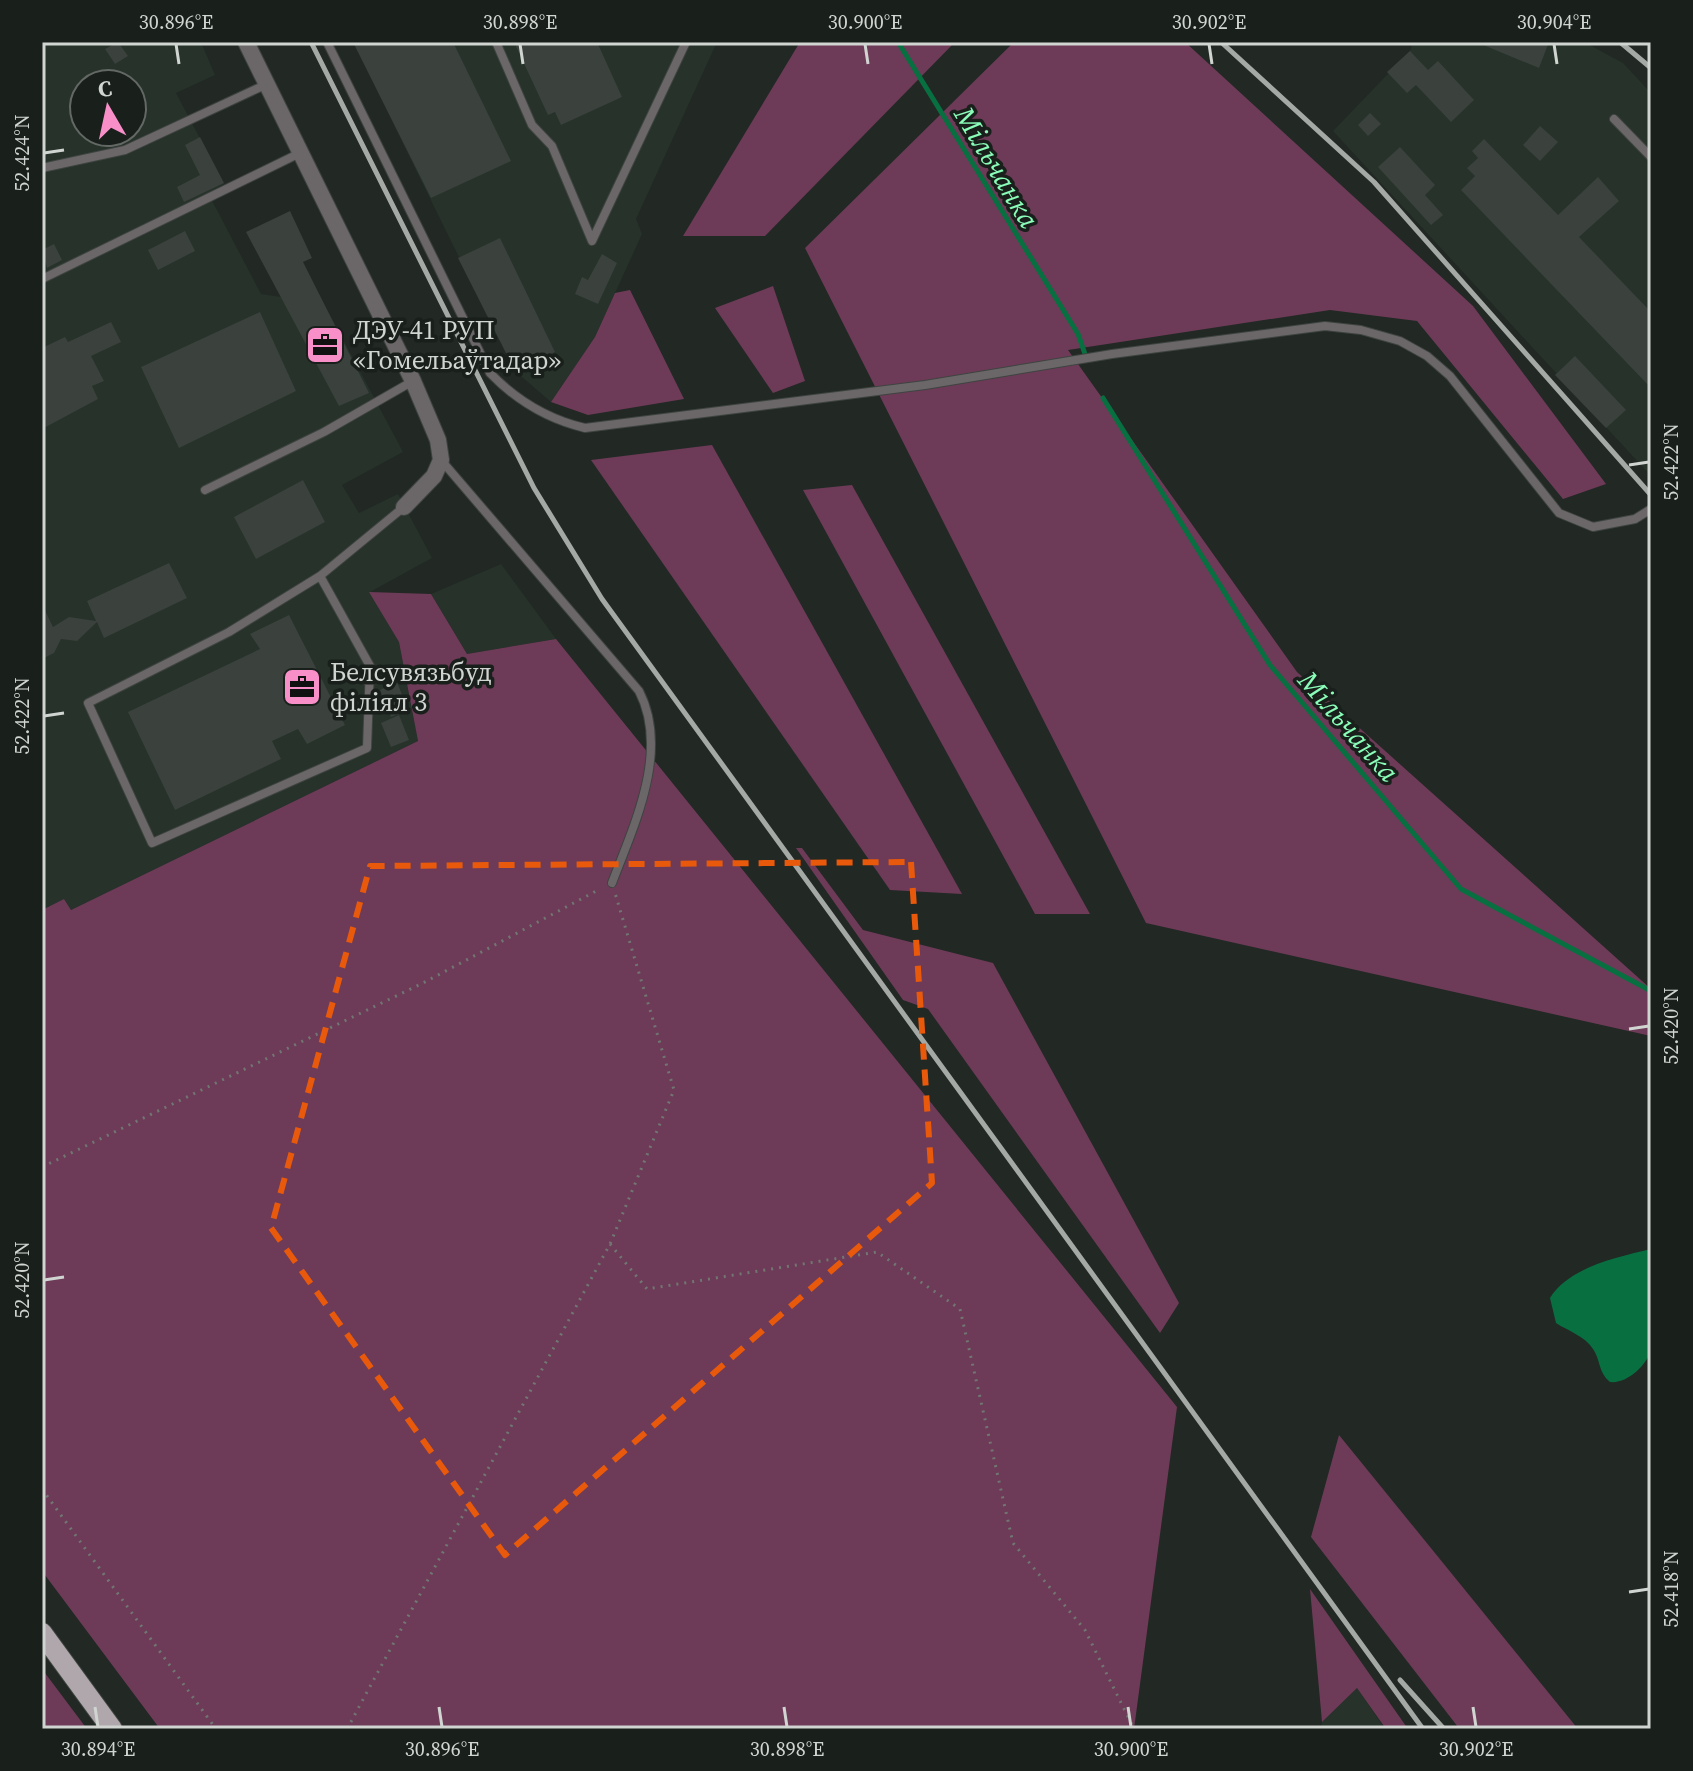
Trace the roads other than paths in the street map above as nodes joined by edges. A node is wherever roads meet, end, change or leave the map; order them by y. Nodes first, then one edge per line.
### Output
1 (246, 42) edge
2 (327, 42) edge
3 (496, 42) edge
4 (686, 42) edge
5 (267, 84) junction
6 (1614, 119) dead end
7 (300, 153) junction
8 (1651, 157) edge
9 (42, 168) edge
10 (42, 279) edge
11 (413, 381) junction
12 (441, 460) junction
13 (205, 490) dead end
14 (404, 507) joint
15 (1651, 509) edge
16 (320, 576) junction
17 (612, 883) road end
18 (42, 1633) edge
19 (112, 1729) edge

1 - 5 street
2 - 15 lane
3 - 4 lane
5 - 7 street
5 - 9 lane
6 - 8 lane
7 - 10 lane
7 - 11 street
11 - 12 street
11 - 13 lane
12 - 14 street
12 - 17 lane
14 - 16 lane
16 - 16 lane
18 - 19 main road

